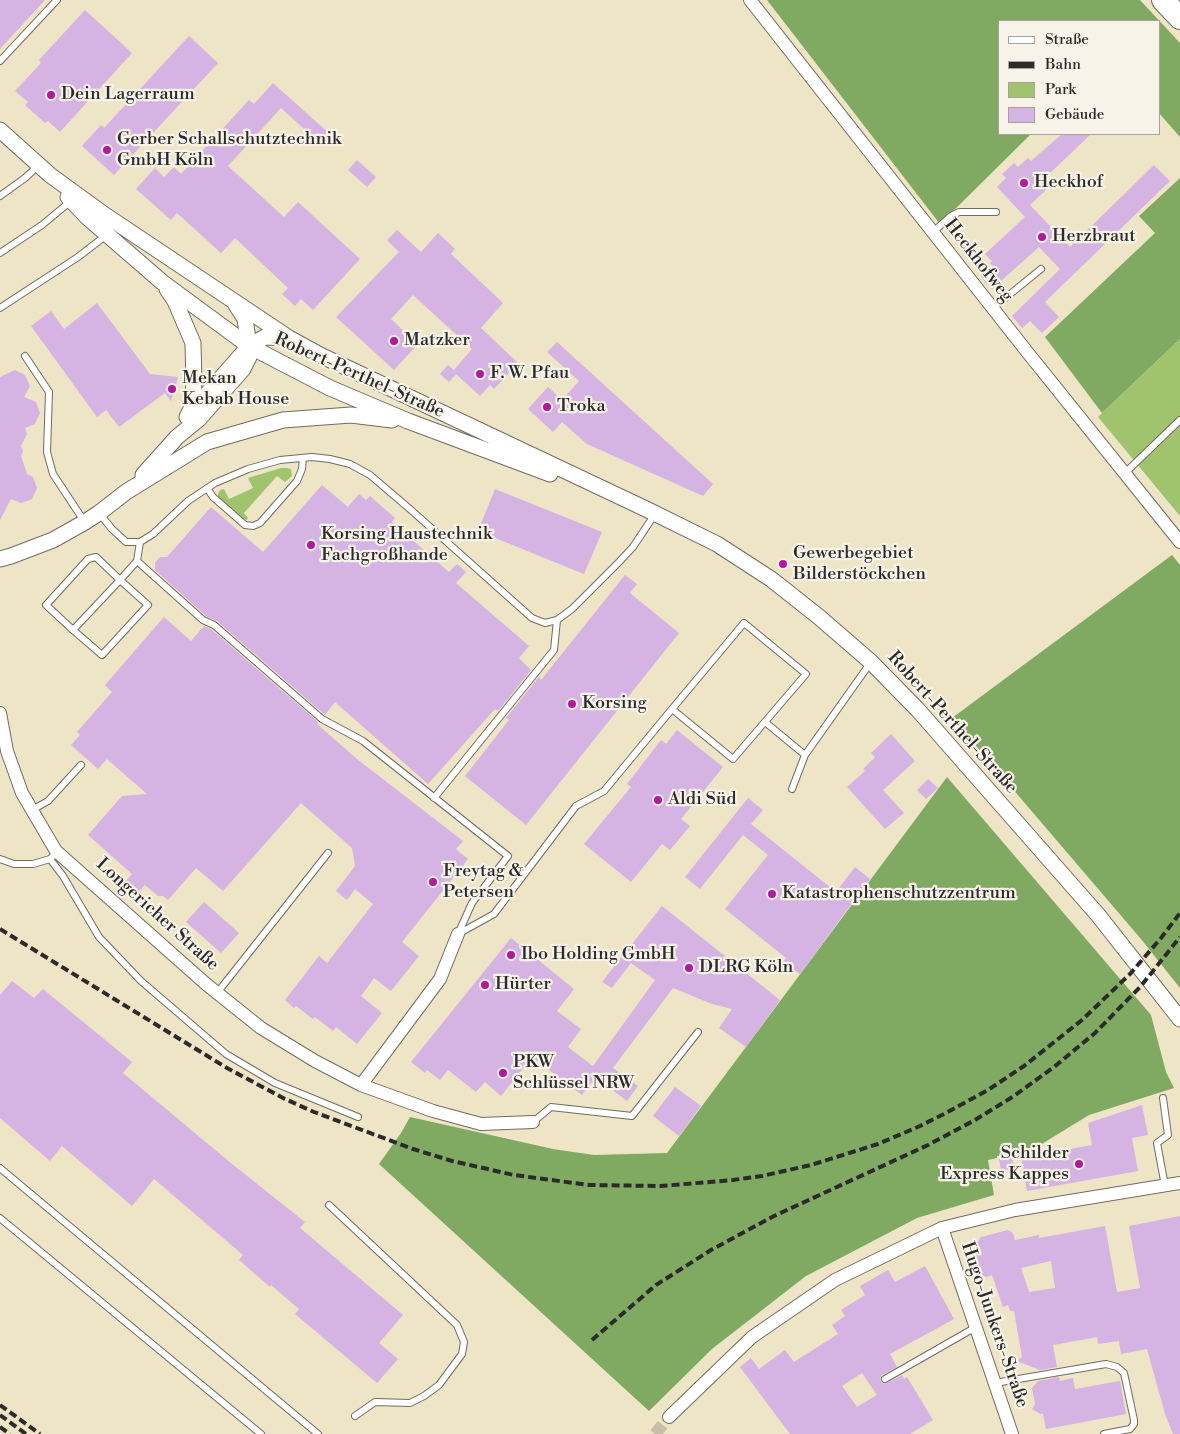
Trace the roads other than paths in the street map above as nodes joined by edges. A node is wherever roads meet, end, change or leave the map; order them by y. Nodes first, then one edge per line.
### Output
1 (57, 0) edge
2 (750, 0) edge
3 (1163, 0) edge
4 (1180, 18) edge
5 (0, 61) edge
6 (0, 130) edge
7 (44, 170) junction
8 (0, 196) edge
9 (71, 200) junction
10 (996, 212) dead end
11 (933, 232) junction
12 (108, 234) junction
13 (0, 253) edge
14 (1041, 269) dead end
15 (162, 282) junction
16 (232, 300) junction
17 (0, 308) edge
18 (993, 308) junction
19 (289, 338) junction
20 (249, 346) junction
21 (25, 356) dead end
22 (187, 417) junction
23 (1180, 420) edge
24 (408, 421) junction
25 (177, 437) junction
26 (304, 458) junction
27 (1125, 473) junction
28 (207, 488) junction
29 (126, 492) junction
30 (651, 511) junction
31 (99, 513) junction
32 (85, 522) junction
33 (140, 542) junction
34 (1180, 542) edge
35 (0, 559) edge
36 (137, 561) junction
37 (120, 580) junction
38 (557, 620) junction
39 (73, 630) junction
40 (871, 662) junction
41 (672, 709) junction
42 (0, 713) edge
43 (765, 722) junction
44 (805, 755) junction
45 (81, 765) dead end
46 (792, 789) dead end
47 (434, 798) junction
48 (32, 810) junction
49 (328, 853) dead end
50 (53, 855) junction
51 (0, 859) edge
52 (458, 934) junction
53 (217, 992) junction
54 (1180, 1019) edge
55 (698, 1032) dead end
56 (361, 1085) junction
57 (1163, 1098) dead end
58 (358, 1117) dead end
59 (533, 1122) joint
60 (0, 1168) edge
61 (1180, 1183) edge
62 (1165, 1186) junction
63 (329, 1206) dead end
64 (0, 1218) edge
65 (942, 1228) junction
66 (976, 1327) junction
67 (885, 1379) dead end
68 (995, 1383) junction
69 (355, 1416) dead end
70 (668, 1418) tunnel mouth
71 (262, 1434) edge
72 (318, 1434) edge
73 (1012, 1434) edge
74 (1104, 1434) edge

1 - 5 lane
2 - 11 street, Heckhofweg
3 - 4 highway
6 - 7 street, Robert-Perthel-Straße
7 - 8 lane
7 - 9 street, Robert-Perthel-Straße
7 - 16 street, Robert-Perthel-Straße
9 - 12 street, Robert-Perthel-Straße
9 - 13 lane
10 - 11 lane
11 - 18 street, Heckhofweg
12 - 15 street, Robert-Perthel-Straße
12 - 17 lane
14 - 18 lane
15 - 20 street, Robert-Perthel-Straße
15 - 22 street
16 - 19 street, Robert-Perthel-Straße
16 - 20 street
18 - 27 street, Heckhofweg
19 - 20 street
19 - 30 street, Robert-Perthel-Straße
20 - 22 street
20 - 24 street, Robert-Perthel-Straße
20 - 25 street
21 - 32 lane
22 - 25 street
23 - 27 lane
24 - 29 street
24 - 30 street, Robert-Perthel-Straße
25 - 29 street
26 - 28 lane
26 - 28 lane
26 - 38 lane
27 - 34 street, Heckhofweg
28 - 33 lane
29 - 31 street
30 - 38 lane
30 - 40 street, Robert-Perthel-Straße
31 - 32 street
31 - 33 lane
32 - 35 street
33 - 36 lane
36 - 37 lane
36 - 47 lane
37 - 39 lane
37 - 39 lane
37 - 39 lane
38 - 47 lane
40 - 44 lane
40 - 54 street, Robert-Perthel-Straße
41 - 43 lane
41 - 43 lane
41 - 52 lane
42 - 48 street, Longericher Straße
43 - 44 lane
44 - 46 lane
45 - 48 lane
47 - 52 lane
48 - 50 street, Longericher Straße
49 - 53 lane
50 - 51 lane
50 - 53 street, Longericher Straße
50 - 58 lane
52 - 56 street
53 - 56 street, Longericher Straße
55 - 59 lane
56 - 59 street, Longericher Straße
57 - 62 lane
60 - 72 lane
61 - 62 street
62 - 65 street
63 - 69 lane
64 - 71 lane
65 - 66 street, Hugo-Junkers-Straße
65 - 70 street
66 - 67 lane
66 - 68 street, Hugo-Junkers-Straße
68 - 73 street, Hugo-Junkers-Straße
68 - 74 lane

